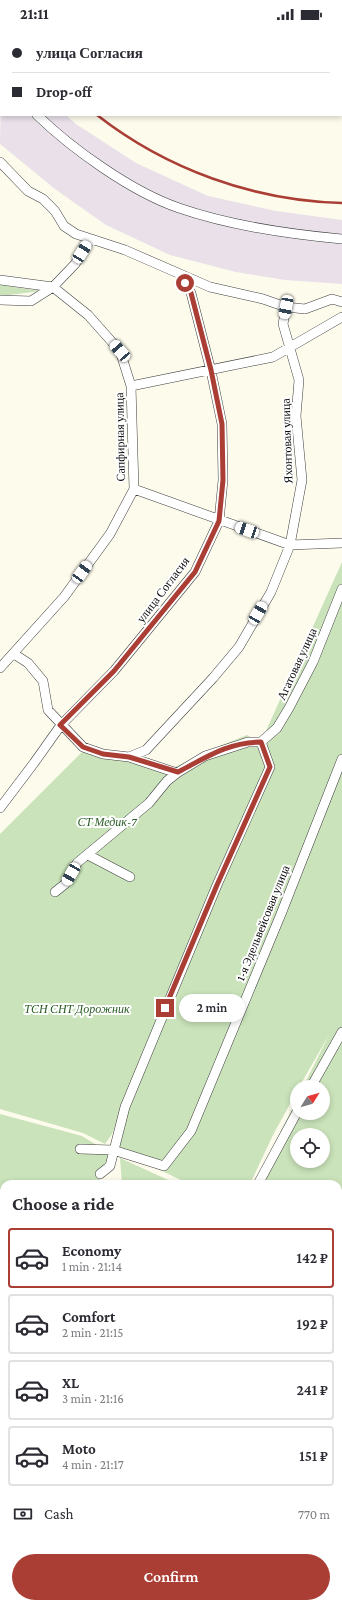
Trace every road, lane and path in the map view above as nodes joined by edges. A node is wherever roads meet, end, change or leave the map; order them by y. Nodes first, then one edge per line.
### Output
1 (38, 116) edge
2 (0, 162) edge
3 (342, 239) edge
4 (90, 240) junction
5 (180, 274) junction
6 (0, 280) edge
7 (53, 287) junction
8 (0, 300) edge
9 (342, 302) edge
10 (286, 307) junction
11 (342, 317) edge
12 (289, 348) junction
13 (211, 370) junction
14 (131, 386) junction
15 (134, 489) junction
16 (219, 521) junction
17 (342, 543) edge
18 (290, 545) junction
19 (342, 589) edge
20 (14, 654) junction
21 (0, 668) edge
22 (60, 725) junction
23 (261, 742) junction
24 (129, 757) junction
25 (342, 759) edge
26 (178, 772) junction
27 (0, 808) edge
28 (88, 854) junction
29 (130, 877) dead end
30 (55, 892) dead end
31 (342, 1032) edge
32 (315, 1080) edge
33 (293, 1120) edge
34 (80, 1149) dead end
35 (113, 1150) junction
36 (100, 1174) dead end
37 (260, 1180) edge

1 - 3 street
2 - 4 street
4 - 5 street
4 - 7 street
5 - 10 street
5 - 13 street, улица Согласия
6 - 7 street
7 - 8 street
7 - 14 street, Сапфирная улица
9 - 10 street
10 - 12 street, Яхонтовая улица
11 - 12 street
12 - 13 street
12 - 18 street, Яхонтовая улица
13 - 14 street
13 - 16 street, улица Согласия
14 - 15 street, Сапфирная улица
15 - 16 street
15 - 20 street, Сапфирная улица
16 - 18 street
16 - 22 street, улица Согласия
17 - 18 street
18 - 24 street, Яхонтовая улица
19 - 23 street, Агатовая улица
20 - 21 street, Сапфирная улица
20 - 22 street
22 - 24 street
22 - 27 street, улица Согласия
23 - 26 street
23 - 35 street
24 - 26 street
25 - 35 street, 1-я Эдельвейсовая улица
26 - 28 street
28 - 29 street
28 - 30 street
31 - 32 street
33 - 37 street
34 - 35 street, 1-я Эдельвейсовая улица
35 - 36 street

